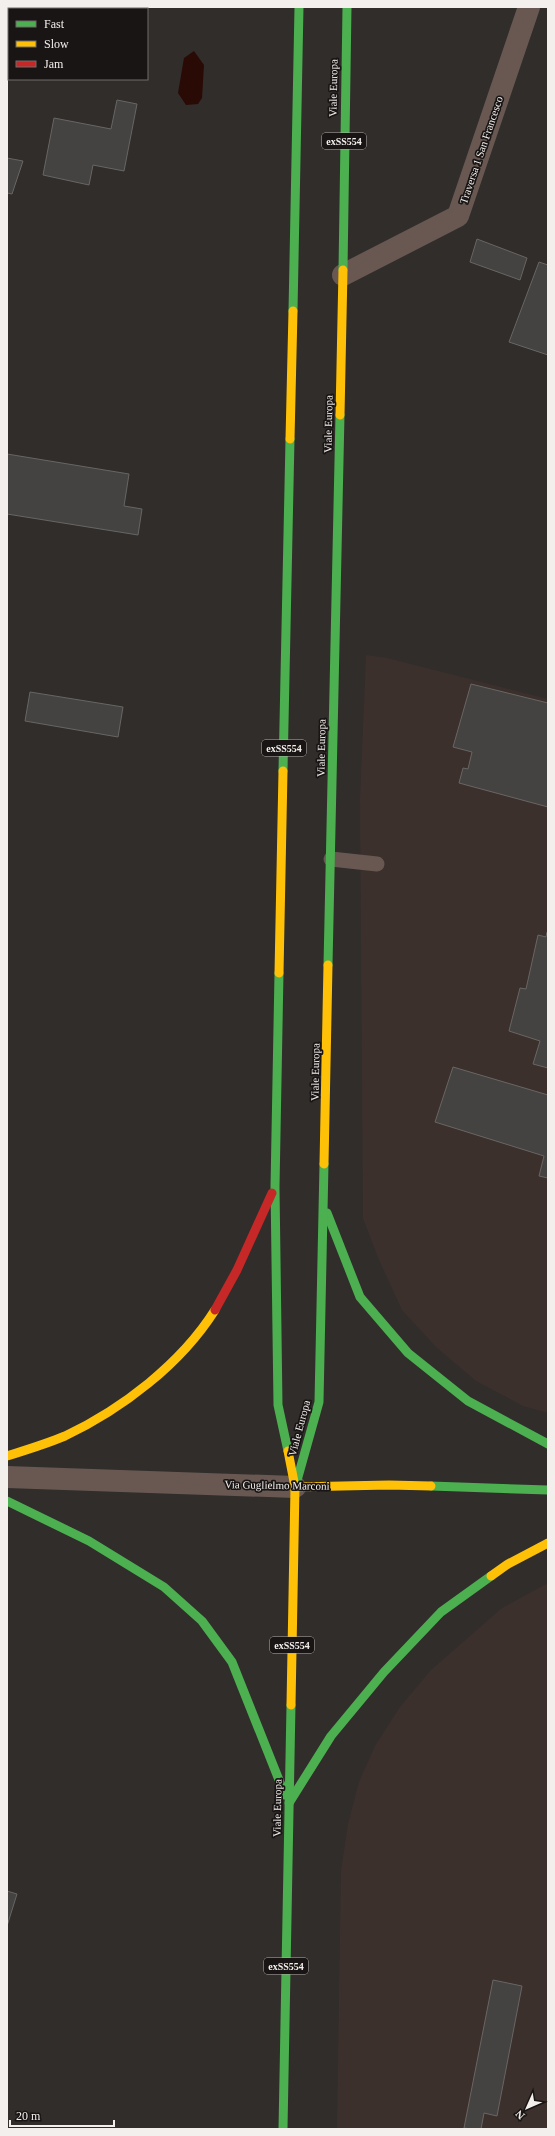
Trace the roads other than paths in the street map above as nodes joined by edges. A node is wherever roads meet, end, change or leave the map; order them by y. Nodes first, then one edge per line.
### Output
1 (299, 7) edge
2 (347, 7) edge
3 (529, 7) edge
4 (343, 275) junction
5 (331, 859) junction
6 (378, 864) dead end
7 (275, 1187) junction
8 (324, 1205) junction
9 (548, 1444) edge
10 (7, 1456) edge
11 (7, 1477) edge
12 (295, 1487) junction
13 (548, 1490) edge
14 (7, 1501) edge
15 (548, 1543) edge
16 (289, 1804) junction
17 (283, 2129) edge

1 - 7 main road, Viale Europa / exSS554
2 - 4 main road, Viale Europa / exSS554
3 - 4 street, Traversa 1 San Francesco
4 - 5 main road, Viale Europa / exSS554
5 - 6 lane
5 - 8 main road, Viale Europa / exSS554
7 - 10 main road
7 - 12 main road, Viale Europa / exSS554
8 - 9 main road
8 - 12 main road, Viale Europa / exSS554
11 - 12 street, Via Guglielmo Marconi
12 - 13 main road, Via Guglielmo Marconi
12 - 16 main road, Viale Europa / exSS554
14 - 16 main road
15 - 16 main road
16 - 17 main road, Viale Europa / exSS554

